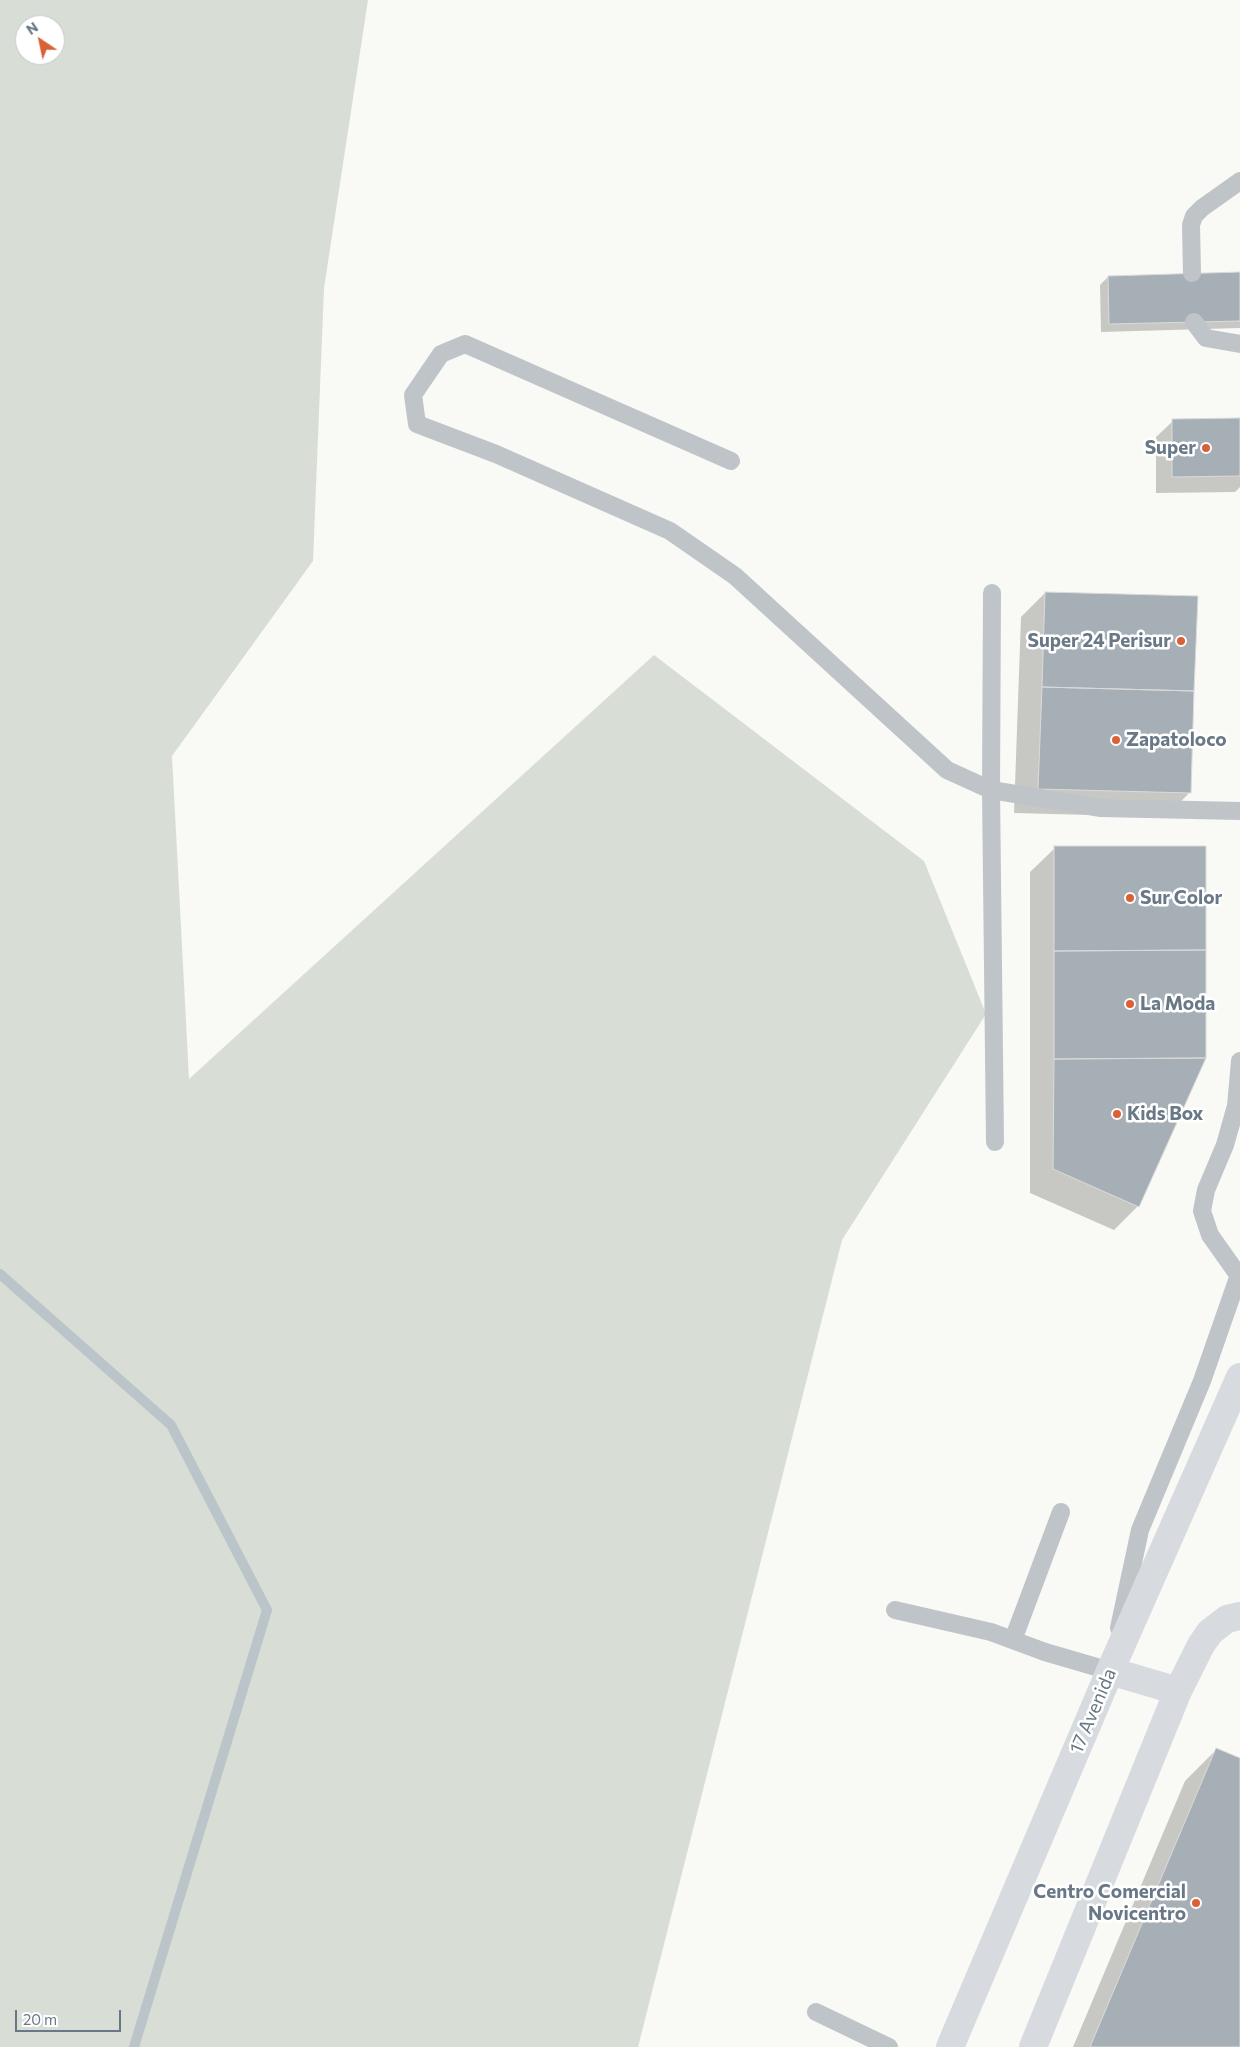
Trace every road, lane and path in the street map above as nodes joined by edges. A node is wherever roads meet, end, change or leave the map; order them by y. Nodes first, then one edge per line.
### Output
1 (1240, 181) edge
2 (1192, 274) dead end
3 (1194, 322) dead end
4 (1240, 344) edge
5 (731, 461) dead end
6 (992, 593) dead end
7 (991, 790) junction
8 (1240, 811) edge
9 (1240, 1061) edge
10 (995, 1142) dead end
11 (1239, 1274) edge
12 (1240, 1376) edge
13 (1061, 1512) dead end
14 (895, 1610) dead end
15 (1240, 1616) edge
16 (1013, 1640) junction
17 (1110, 1671) junction
18 (1178, 1691) junction
19 (816, 2012) dead end
20 (889, 2047) edge
21 (950, 2047) edge
22 (1033, 2047) edge

1 - 2 lane
3 - 4 lane
5 - 7 lane
6 - 7 lane
7 - 8 lane
7 - 10 lane
9 - 11 lane
11 - 17 lane
12 - 17 street, 17 Avenida
13 - 16 lane
14 - 16 lane
15 - 18 street
16 - 17 lane
17 - 18 street
17 - 21 street, 17 Avenida
18 - 22 street
19 - 20 lane

